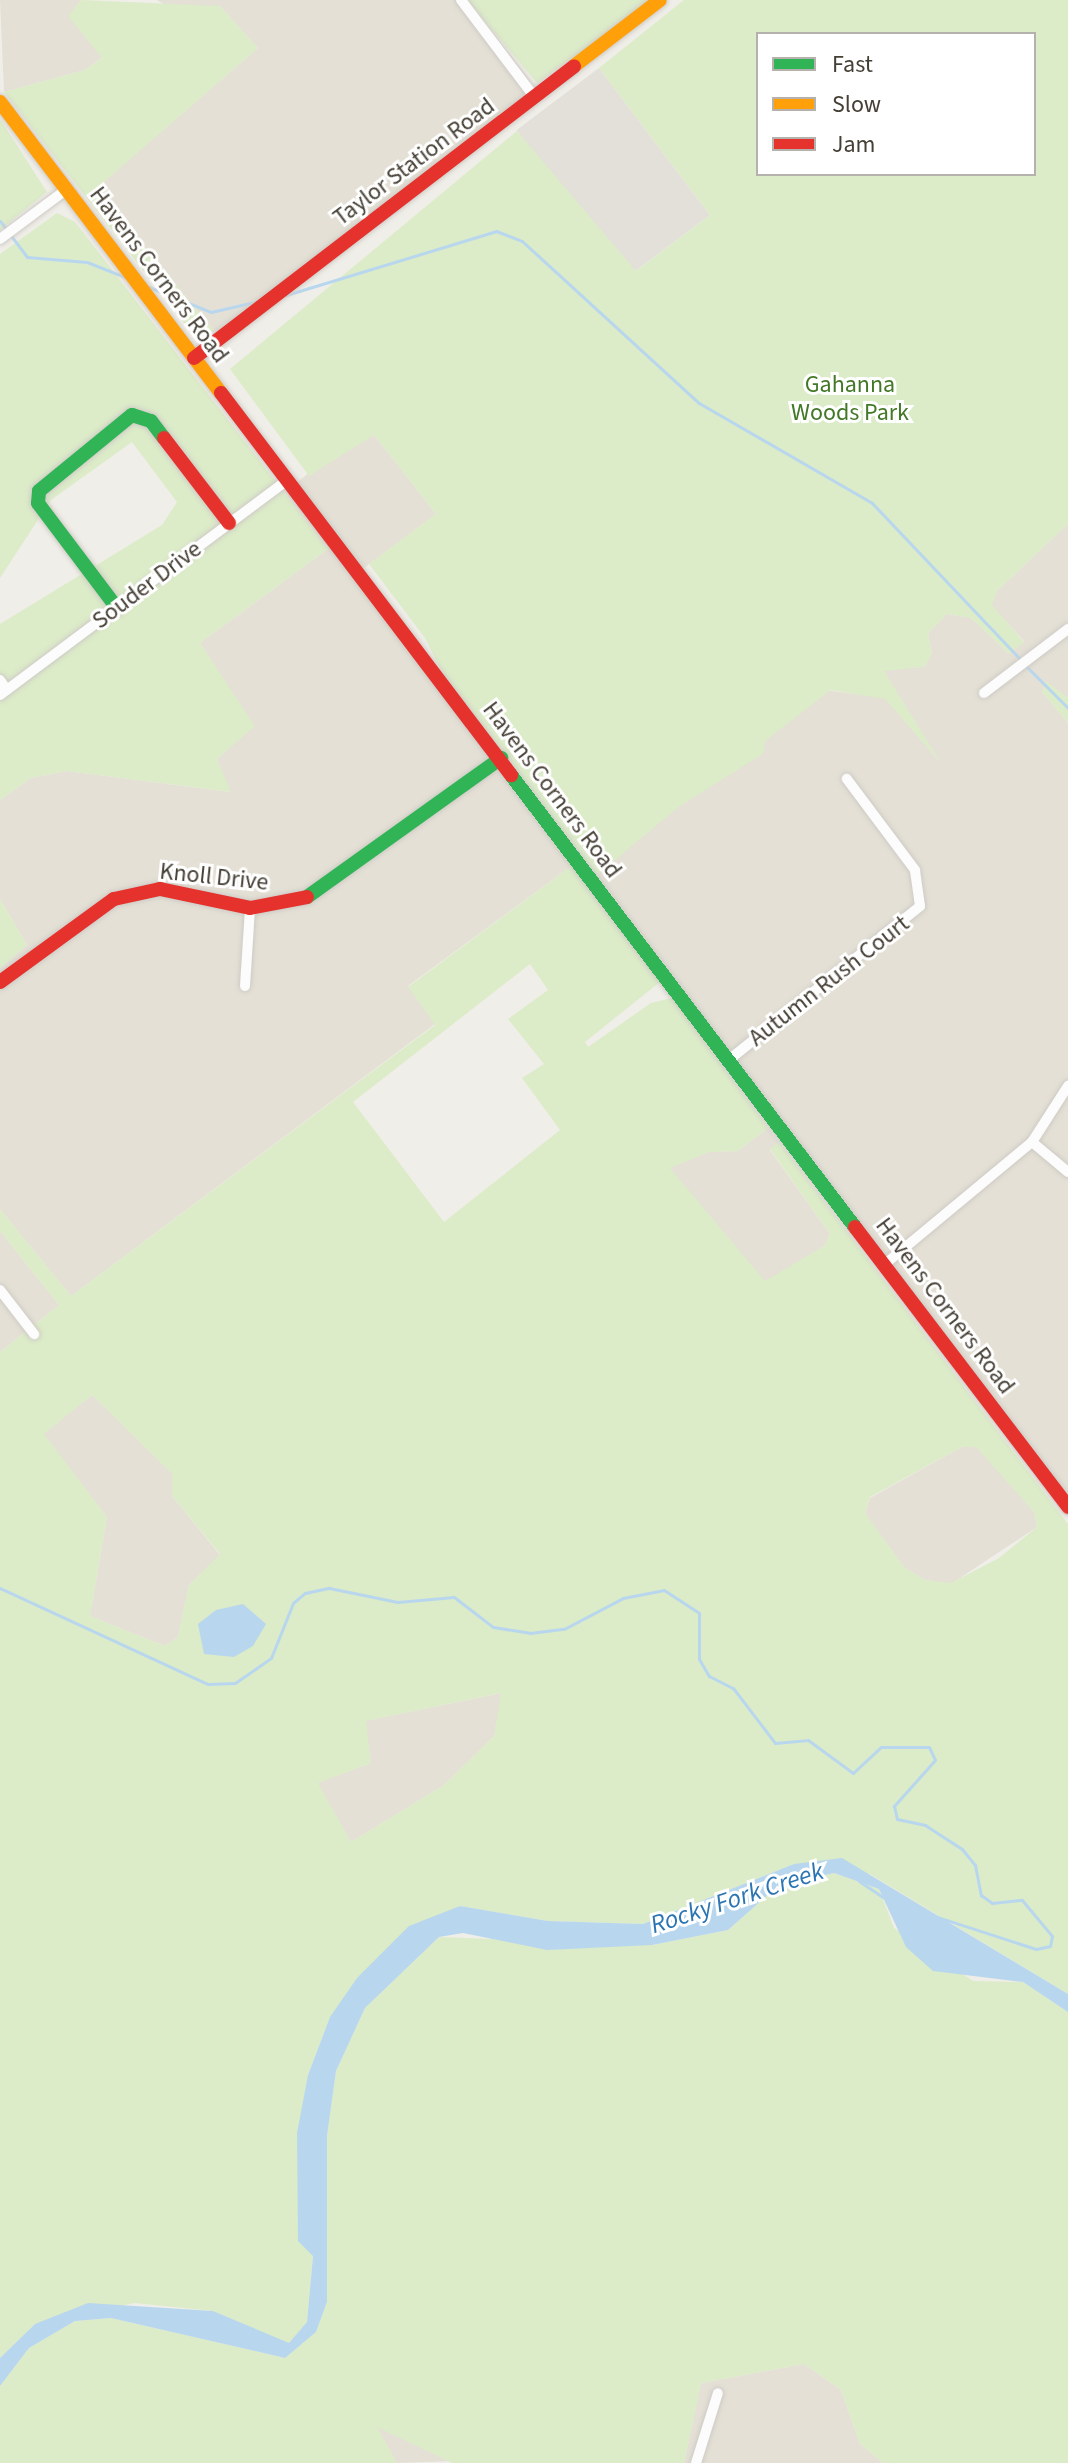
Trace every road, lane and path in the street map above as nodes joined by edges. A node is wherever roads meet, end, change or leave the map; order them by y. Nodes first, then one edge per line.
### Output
1 (461, 0) edge
2 (660, 0) edge
3 (535, 98) junction
4 (0, 102) edge
5 (67, 189) junction
6 (0, 239) edge
7 (194, 358) junction
8 (287, 480) junction
9 (229, 523) junction
10 (117, 608) junction
11 (1068, 629) edge
12 (0, 680) edge
13 (4, 693) edge
14 (984, 693) dead end
15 (501, 758) junction
16 (847, 779) dead end
17 (250, 908) junction
18 (0, 982) edge
19 (245, 986) dead end
20 (730, 1059) junction
21 (1068, 1086) edge
22 (1032, 1142) junction
23 (1068, 1172) edge
24 (885, 1264) junction
25 (0, 1290) edge
26 (34, 1334) dead end
27 (1068, 1507) edge
28 (718, 2393) dead end
29 (696, 2463) edge

1 - 3 street
2 - 3 main road, Taylor Station Road
3 - 7 main road, Taylor Station Road
4 - 5 main road, Havens Corners Road
5 - 6 street
5 - 7 main road, Havens Corners Road
7 - 8 main road, Havens Corners Road
8 - 9 street, Souder Drive
8 - 15 main road, Havens Corners Road
9 - 10 street, Souder Drive
9 - 10 main road
10 - 13 street, Souder Drive
11 - 14 street
12 - 13 street, Souder Drive
15 - 17 main road, Knoll Drive
15 - 20 main road, Havens Corners Road
16 - 20 street, Autumn Rush Court
17 - 18 main road, Knoll Drive
17 - 19 street
20 - 24 main road, Havens Corners Road
21 - 22 street
22 - 23 street
22 - 24 street
24 - 27 main road, Havens Corners Road
25 - 26 street
28 - 29 street

